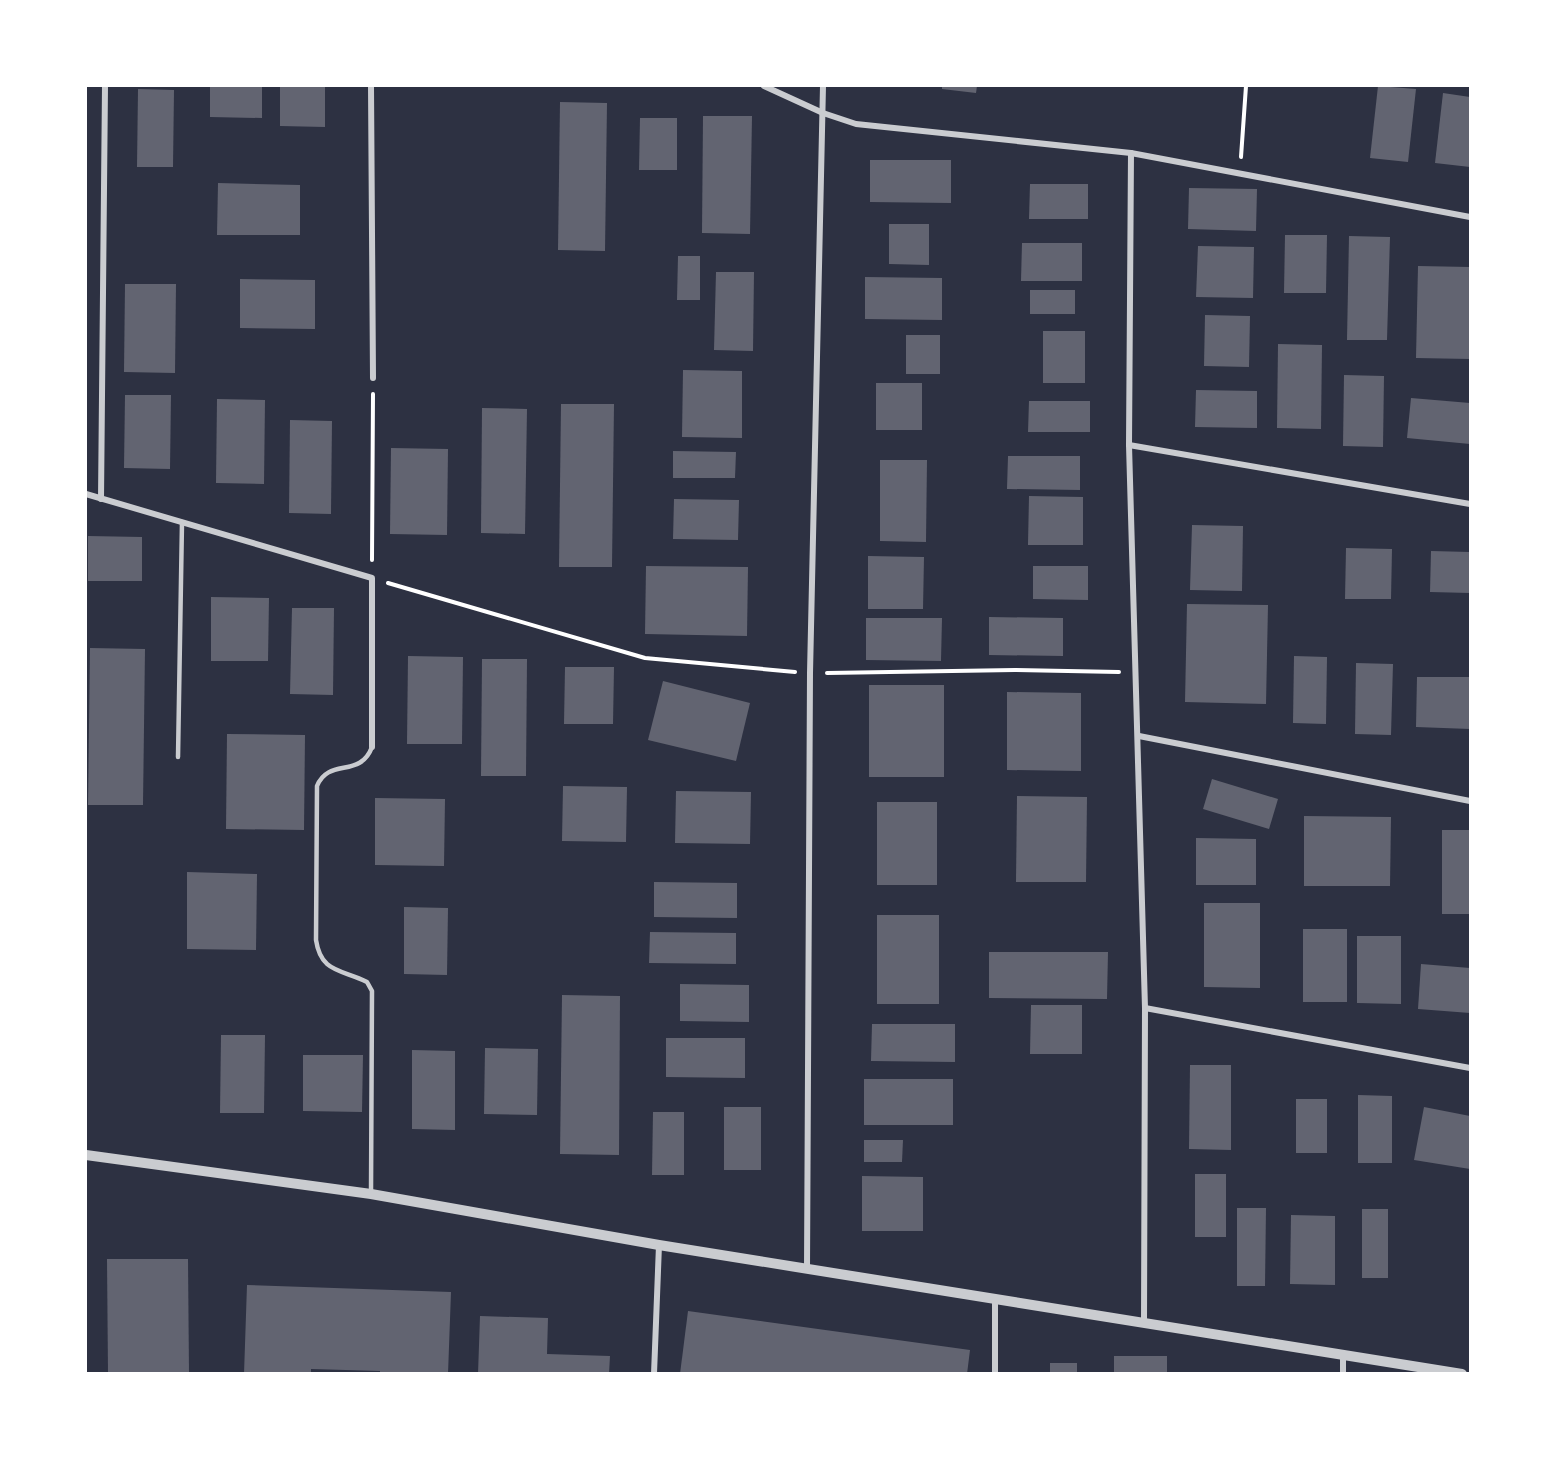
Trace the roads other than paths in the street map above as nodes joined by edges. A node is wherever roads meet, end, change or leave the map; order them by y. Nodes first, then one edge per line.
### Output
1 (105, 86) edge
2 (371, 86) edge
3 (764, 86) edge
4 (823, 86) edge
5 (823, 113) junction
6 (1131, 153) junction
7 (1470, 217) edge
8 (373, 378) road end
9 (1129, 445) junction
10 (86, 494) edge
11 (101, 499) junction
12 (1470, 504) edge
13 (182, 522) junction
14 (1139, 736) junction
15 (372, 747) joint
16 (178, 758) dead end
17 (1470, 801) edge
18 (1145, 1008) junction
19 (1470, 1068) edge
20 (86, 1155) edge
21 (371, 1194) junction
22 (659, 1245) junction
23 (807, 1269) junction
24 (994, 1299) junction
25 (1144, 1323) junction
26 (1343, 1356) junction
27 (654, 1374) edge
28 (995, 1374) edge
29 (1343, 1374) edge
30 (1462, 1374) edge

1 - 11 street
2 - 8 street
3 - 5 street
4 - 5 street
5 - 6 street
5 - 23 street
6 - 7 street
6 - 9 street
9 - 12 street
9 - 14 street
10 - 11 street
11 - 13 street
13 - 15 street
13 - 16 lane
14 - 17 street
14 - 18 street
15 - 21 lane
18 - 19 street
18 - 25 street
20 - 21 street
21 - 22 street
22 - 23 street
22 - 27 street
23 - 24 street
24 - 25 street
24 - 28 street
25 - 26 street
26 - 29 street
26 - 30 street

